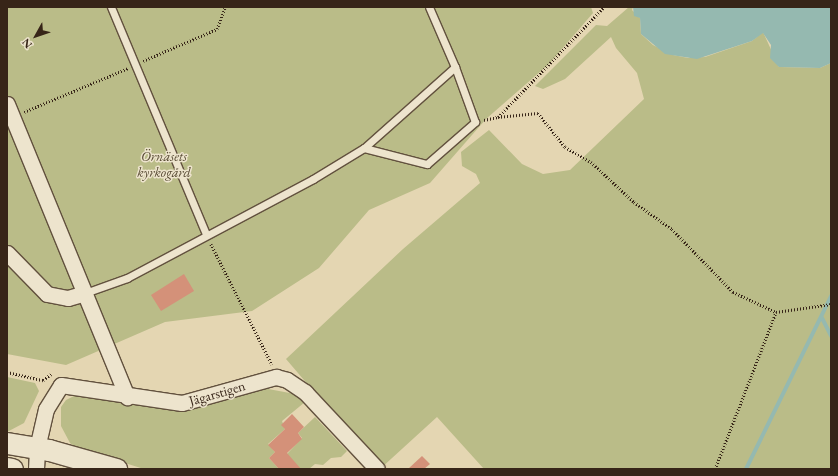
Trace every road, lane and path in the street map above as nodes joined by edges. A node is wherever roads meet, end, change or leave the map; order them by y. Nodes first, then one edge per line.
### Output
1 (111, 7) edge
2 (224, 7) edge
3 (429, 7) edge
4 (604, 7) edge
5 (136, 65) junction
6 (455, 67) junction
7 (10, 110) edge
8 (498, 117) junction
9 (475, 122) junction
10 (364, 148) junction
11 (206, 234) junction
12 (7, 253) edge
13 (85, 293) junction
14 (831, 304) edge
15 (776, 312) junction
16 (279, 378) junction
17 (128, 397) junction
18 (7, 443) edge
19 (37, 448) junction
20 (7, 468) edge
21 (12, 469) edge
22 (36, 469) edge
23 (116, 469) edge
24 (377, 469) edge
25 (715, 469) edge

1 - 5 lane
2 - 5 path
3 - 6 lane
4 - 8 path
5 - 7 path
5 - 11 lane
6 - 9 lane
6 - 10 lane
7 - 13 street
8 - 9 path
8 - 15 path
9 - 10 lane
10 - 11 lane
11 - 13 lane
11 - 16 path
12 - 13 street
13 - 17 street
14 - 15 path
15 - 25 path
16 - 17 street, Jägarstigen
16 - 24 street
17 - 19 street, Jägarstigen
18 - 19 main road
19 - 22 street, Jägarstigen
19 - 23 main road
20 - 21 main road

